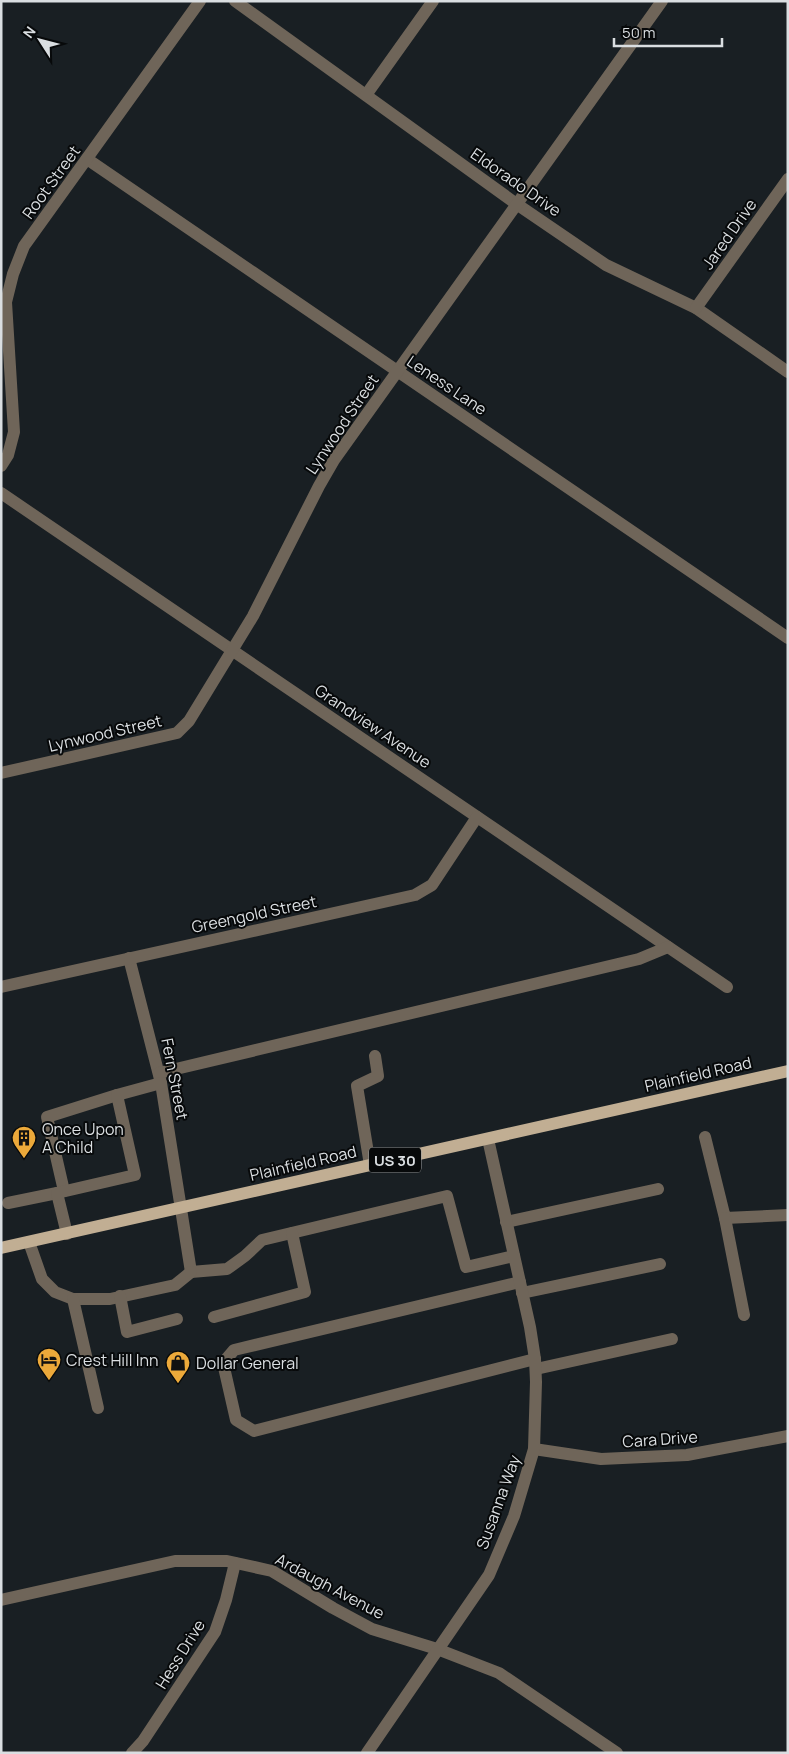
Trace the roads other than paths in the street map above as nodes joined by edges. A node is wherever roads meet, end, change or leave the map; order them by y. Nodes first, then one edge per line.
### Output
1 (200, 1) edge
2 (235, 1) edge
3 (433, 1) edge
4 (662, 1) edge
5 (366, 96) junction
6 (87, 159) junction
7 (788, 179) edge
8 (518, 204) junction
9 (696, 308) junction
10 (398, 372) junction
11 (788, 372) edge
12 (1, 466) edge
13 (1, 493) edge
14 (788, 638) edge
15 (232, 650) junction
16 (1, 773) edge
17 (477, 817) junction
18 (668, 947) junction
19 (130, 958) junction
20 (1, 987) edge
21 (727, 987) dead end
22 (375, 1056) dead end
23 (788, 1071) edge
24 (160, 1078) junction
25 (117, 1095) junction
26 (705, 1136) dead end
27 (488, 1139) junction
28 (370, 1165) junction
29 (658, 1189) dead end
30 (61, 1192) junction
31 (8, 1203) dead end
32 (181, 1208) junction
33 (788, 1215) edge
34 (725, 1218) junction
35 (506, 1222) junction
36 (292, 1233) junction
37 (67, 1234) junction
38 (29, 1242) junction
39 (1, 1248) edge
40 (514, 1256) junction
41 (660, 1264) dead end
42 (191, 1272) junction
43 (521, 1288) junction
44 (120, 1296) junction
45 (73, 1299) junction
46 (744, 1315) dead end
47 (214, 1317) dead end
48 (177, 1319) dead end
49 (672, 1339) dead end
50 (535, 1364) junction
51 (98, 1408) dead end
52 (788, 1436) edge
53 (534, 1449) junction
54 (235, 1563) junction
55 (1, 1600) edge
56 (437, 1649) junction
57 (132, 1753) edge
58 (367, 1753) edge
59 (617, 1753) edge

1 - 6 street, Root Street
2 - 5 street, Eldorado Drive
3 - 5 street
4 - 8 street, Lynwood Street
5 - 8 street, Eldorado Drive
6 - 10 street, Leness Lane
6 - 12 street, Root Street
7 - 9 street, Jared Drive
8 - 9 street, Eldorado Drive
8 - 10 street, Lynwood Street
9 - 11 street, Eldorado Drive
10 - 14 street, Leness Lane
10 - 15 street, Lynwood Street
13 - 15 street, Grandview Avenue
15 - 16 street, Lynwood Street
15 - 17 street, Grandview Avenue
17 - 18 street, Grandview Avenue
17 - 19 street, Greengold Street
18 - 21 street, Grandview Avenue
18 - 24 street
19 - 20 street, Greengold Street
19 - 24 street, Fern Street
22 - 28 street
23 - 27 main road, Plainfield Road / US 30
24 - 25 street
24 - 32 street, Fern Street
25 - 30 street
25 - 30 street
26 - 34 street
27 - 28 main road, Plainfield Road / US 30
27 - 35 street, Susanna Way
28 - 32 main road, Plainfield Road / US 30
29 - 35 street
30 - 31 street
30 - 37 street
32 - 37 main road, Plainfield Road / US 30
32 - 42 street, Fern Street
33 - 34 street
34 - 46 street
35 - 40 street, Susanna Way
36 - 40 street
36 - 42 street
36 - 47 street
37 - 38 main road, Plainfield Road / US 30
38 - 39 main road, Plainfield Road / US 30
38 - 45 street
40 - 43 street, Susanna Way
41 - 43 street
42 - 44 street
43 - 50 street, Susanna Way
43 - 50 street
44 - 45 street
44 - 48 street
45 - 51 street
49 - 50 street
50 - 53 street, Susanna Way
52 - 53 street, Cara Drive
53 - 56 street, Susanna Way
54 - 55 street, Ardaugh Avenue
54 - 56 street, Ardaugh Avenue
54 - 57 street, Hess Drive
56 - 58 street, Susanna Way
56 - 59 street, Ardaugh Avenue

